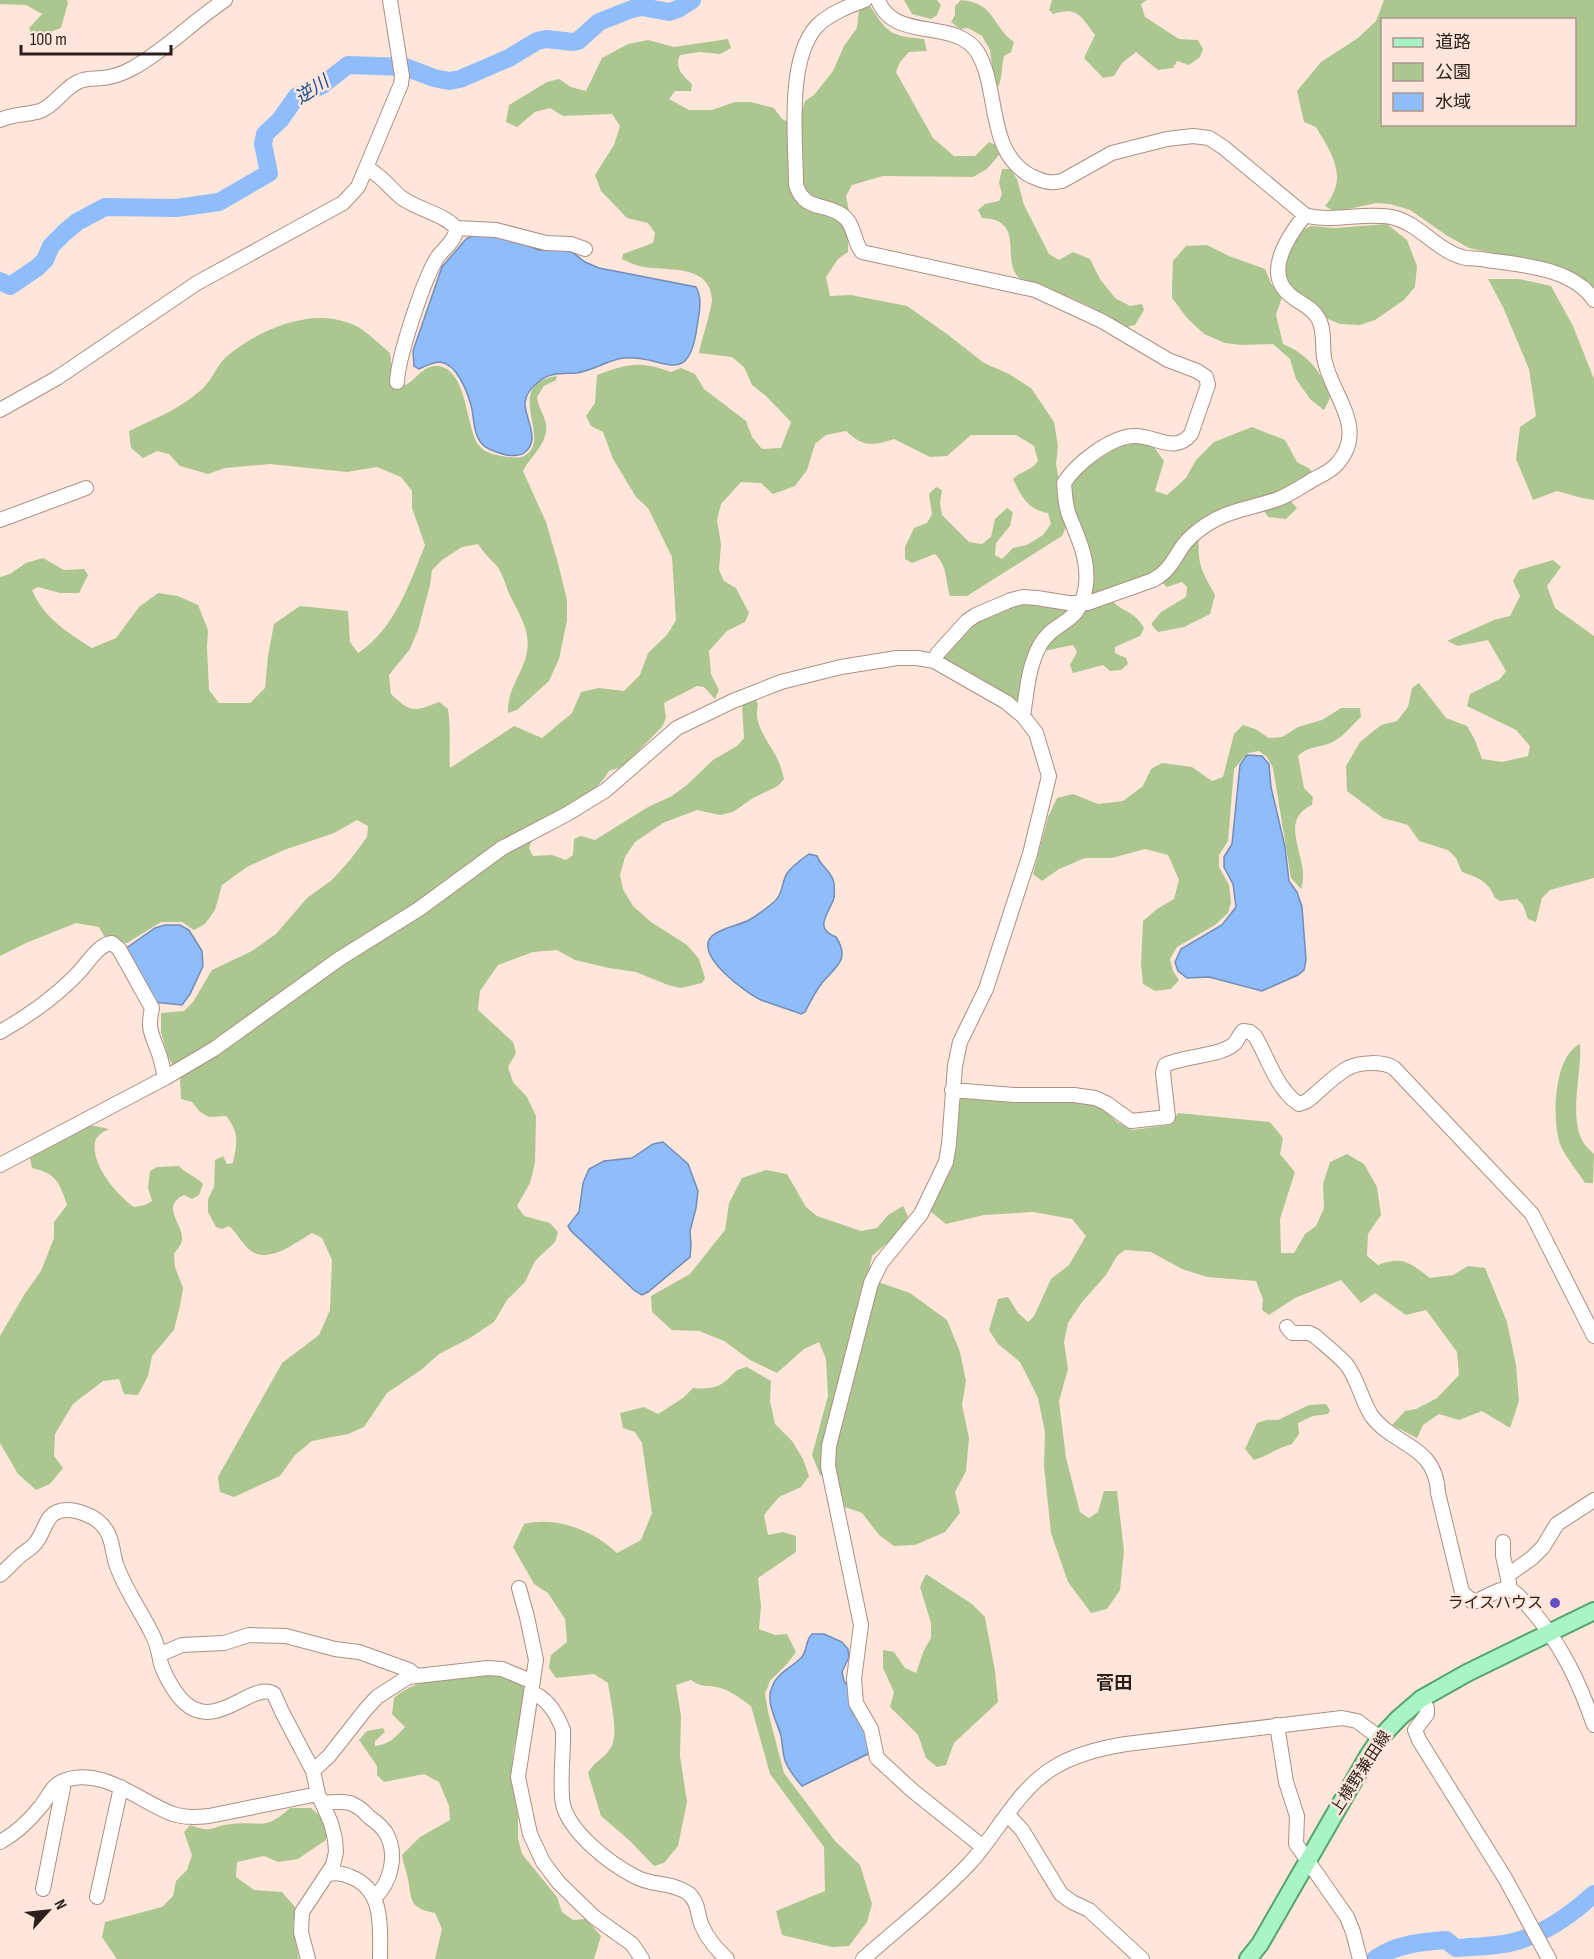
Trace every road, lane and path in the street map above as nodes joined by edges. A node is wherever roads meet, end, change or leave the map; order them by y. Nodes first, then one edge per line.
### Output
1 (225, 0) edge
2 (390, 0) edge
3 (865, 0) edge
4 (878, 0) edge
5 (0, 120) edge
6 (366, 168) junction
7 (1305, 215) junction
8 (456, 228) junction
9 (585, 249) dead end
10 (1594, 300) edge
11 (397, 382) dead end
12 (0, 410) edge
13 (86, 488) dead end
14 (0, 520) edge
15 (1081, 604) junction
16 (934, 661) junction
17 (1023, 716) junction
18 (0, 1032) edge
19 (165, 1078) junction
20 (952, 1090) junction
21 (0, 1165) edge
22 (1287, 1327) dead end
23 (1594, 1336) edge
24 (1594, 1500) edge
25 (1503, 1542) dead end
26 (0, 1575) edge
27 (1508, 1582) junction
28 (519, 1588) dead end
29 (1594, 1611) edge
30 (1550, 1632) junction
31 (161, 1654) junction
32 (415, 1675) junction
33 (532, 1687) junction
34 (1421, 1699) junction
35 (1277, 1725) junction
36 (1594, 1725) edge
37 (1380, 1738) junction
38 (313, 1771) junction
39 (62, 1782) junction
40 (121, 1787) junction
41 (320, 1798) junction
42 (1008, 1815) junction
43 (0, 1842) edge
44 (983, 1847) junction
45 (1307, 1861) junction
46 (328, 1874) junction
47 (43, 1889) dead end
48 (97, 1897) dead end
49 (374, 1898) junction
50 (308, 1959) edge
51 (380, 1959) edge
52 (642, 1959) edge
53 (727, 1959) edge
54 (863, 1959) edge
55 (1142, 1959) edge
56 (1248, 1959) edge
57 (1360, 1959) edge
58 (1549, 1959) edge

1 - 5 street
2 - 6 street
3 - 15 street
4 - 7 street
6 - 8 street
6 - 12 street
7 - 10 street
7 - 15 street
8 - 9 street
8 - 11 street
13 - 14 street
15 - 16 street
15 - 17 street
16 - 17 street
16 - 19 street
17 - 20 street
18 - 19 street
19 - 21 street
20 - 23 street
20 - 44 street
22 - 27 street
24 - 27 street
25 - 27 street
26 - 31 street
27 - 30 street
28 - 33 street
29 - 30 main road, 上横野兼田線
30 - 34 main road, 上横野兼田線
30 - 36 street
31 - 32 street
31 - 38 street
32 - 33 street
32 - 38 street
33 - 52 street
33 - 53 street
34 - 37 main road, 上横野兼田線
34 - 58 street
35 - 37 street
35 - 42 street
35 - 45 street
37 - 45 main road, 上横野兼田線
38 - 41 street
39 - 40 street
39 - 43 street
39 - 47 street
40 - 41 street
40 - 48 street
41 - 46 street
41 - 49 street
42 - 44 street
42 - 55 street
44 - 54 street
45 - 56 main road, 上横野兼田線
45 - 57 street
46 - 49 street
46 - 50 street
49 - 51 street

